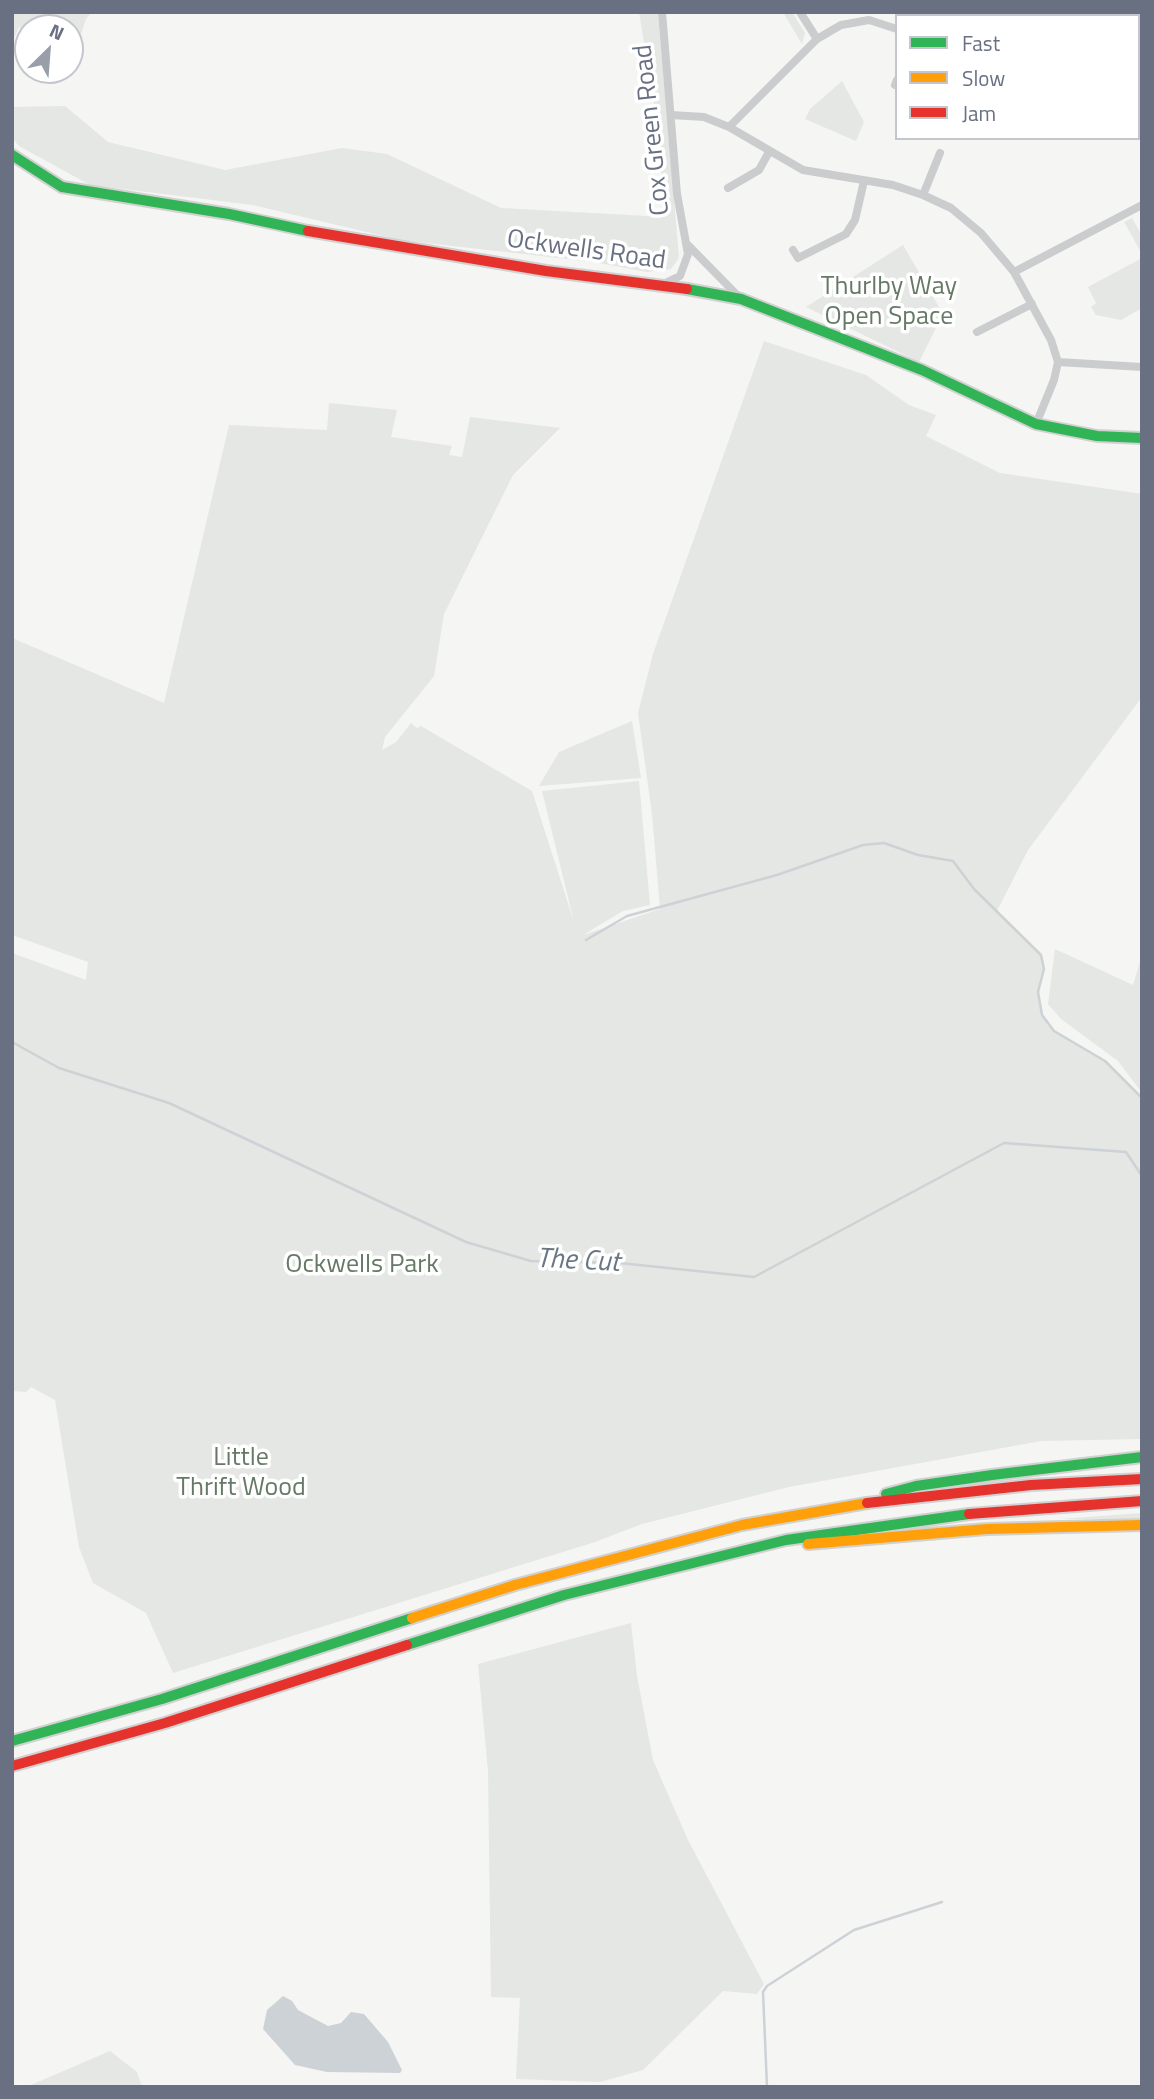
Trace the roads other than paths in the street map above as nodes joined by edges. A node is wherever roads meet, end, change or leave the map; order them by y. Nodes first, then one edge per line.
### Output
1 (663, 12) edge
2 (800, 12) edge
3 (895, 28) edge
4 (817, 39) junction
5 (671, 115) junction
6 (729, 127) junction
7 (769, 152) junction
8 (940, 153) dead end
9 (12, 155) edge
10 (864, 181) junction
11 (728, 187) dead end
12 (923, 195) junction
13 (1142, 205) edge
14 (687, 243) junction
15 (793, 250) dead end
16 (1014, 272) junction
17 (664, 284) junction
18 (741, 299) junction
19 (1032, 304) junction
20 (978, 332) dead end
21 (1058, 362) junction
22 (1142, 367) edge
23 (1036, 424) junction
24 (1142, 438) edge
25 (1142, 1457) edge
26 (1142, 1479) edge
27 (1142, 1501) edge
28 (847, 1505) junction
29 (1142, 1525) edge
30 (748, 1550) junction
31 (12, 1741) edge
32 (12, 1766) edge

1 - 5 street, Cox Green Road
2 - 4 street
3 - 4 street
4 - 6 street
5 - 6 street
5 - 14 street, Cox Green Road
6 - 7 street
7 - 10 street
7 - 11 street
8 - 12 street
9 - 17 main road, Ockwells Road
10 - 12 street
10 - 15 street
12 - 16 street
13 - 16 street
14 - 17 street, Cox Green Road
14 - 18 street, Cox Green Road
16 - 19 street
17 - 18 main road, Ockwells Road
18 - 23 main road, Ockwells Road
19 - 20 street
19 - 21 street
21 - 22 street
21 - 23 street
23 - 24 main road, Ockwells Road
25 - 28 main road
26 - 28 main road
27 - 30 main road
28 - 31 main road
29 - 30 main road
30 - 32 main road

